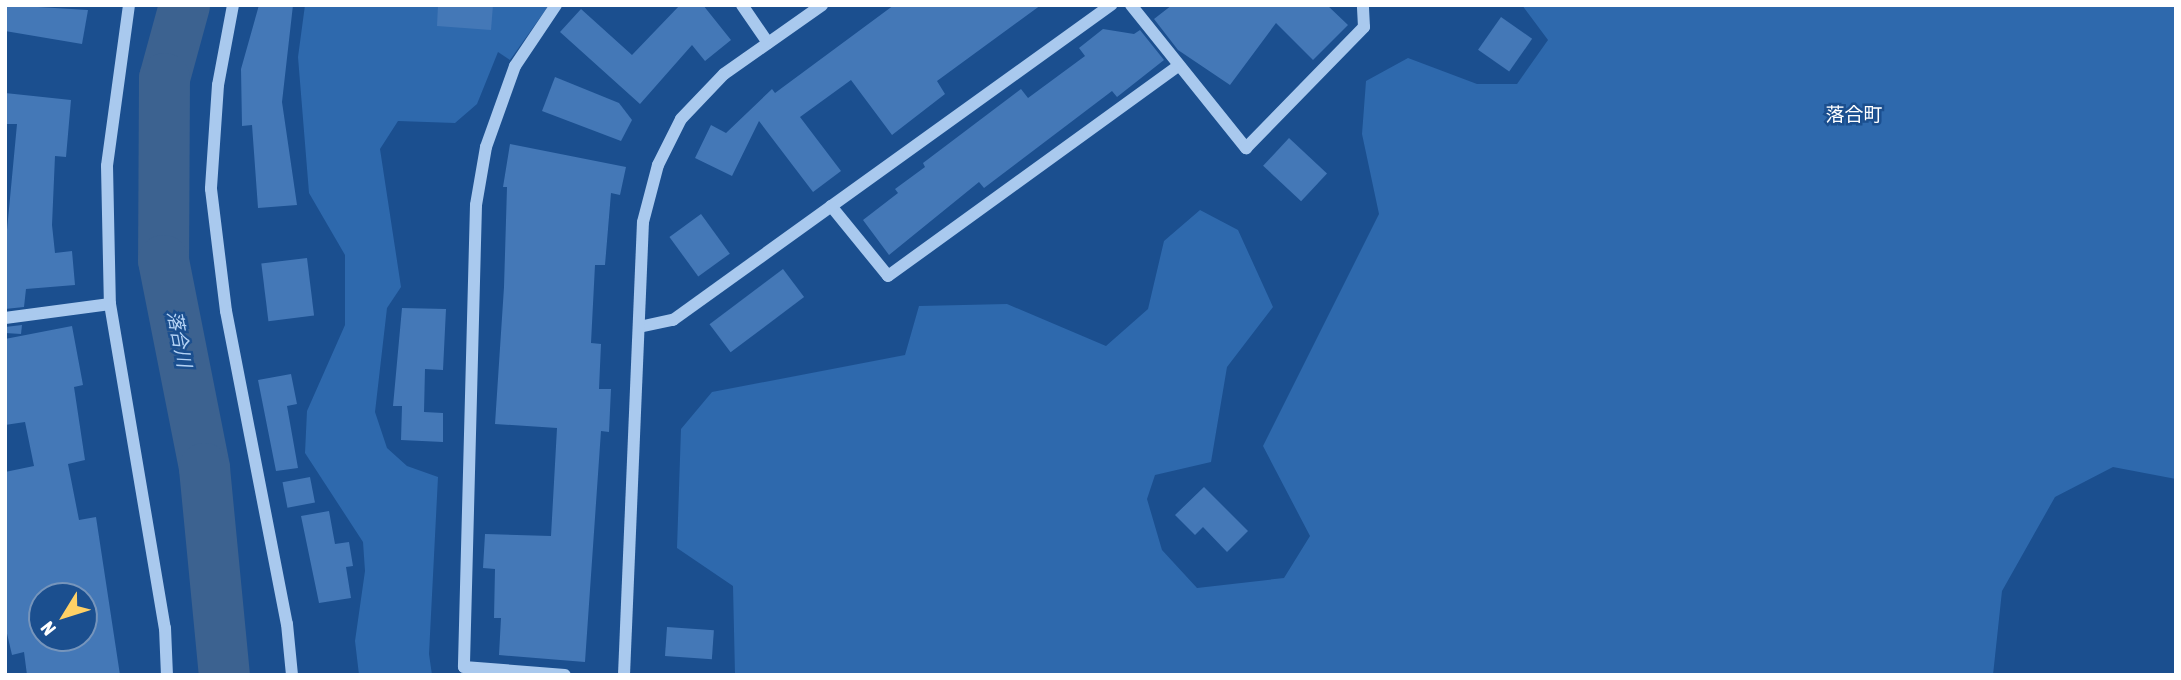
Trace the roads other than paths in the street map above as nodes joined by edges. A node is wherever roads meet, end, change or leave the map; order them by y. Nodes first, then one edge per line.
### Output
1 (129, 5) edge
2 (233, 5) edge
3 (556, 5) edge
4 (742, 5) edge
5 (822, 5) edge
6 (1111, 5) edge
7 (1131, 5) edge
8 (1363, 5) edge
9 (768, 43) junction
10 (1179, 65) junction
11 (831, 206) junction
12 (110, 304) junction
13 (5, 318) edge
14 (639, 327) junction
15 (167, 675) edge
16 (292, 675) edge
17 (565, 675) edge
18 (624, 675) edge

1 - 12 street
2 - 16 street
3 - 17 street
4 - 9 street
5 - 9 street
6 - 11 street
7 - 10 street
8 - 10 street
9 - 14 street
10 - 11 street
11 - 14 street
12 - 13 street
12 - 15 street
14 - 18 street

